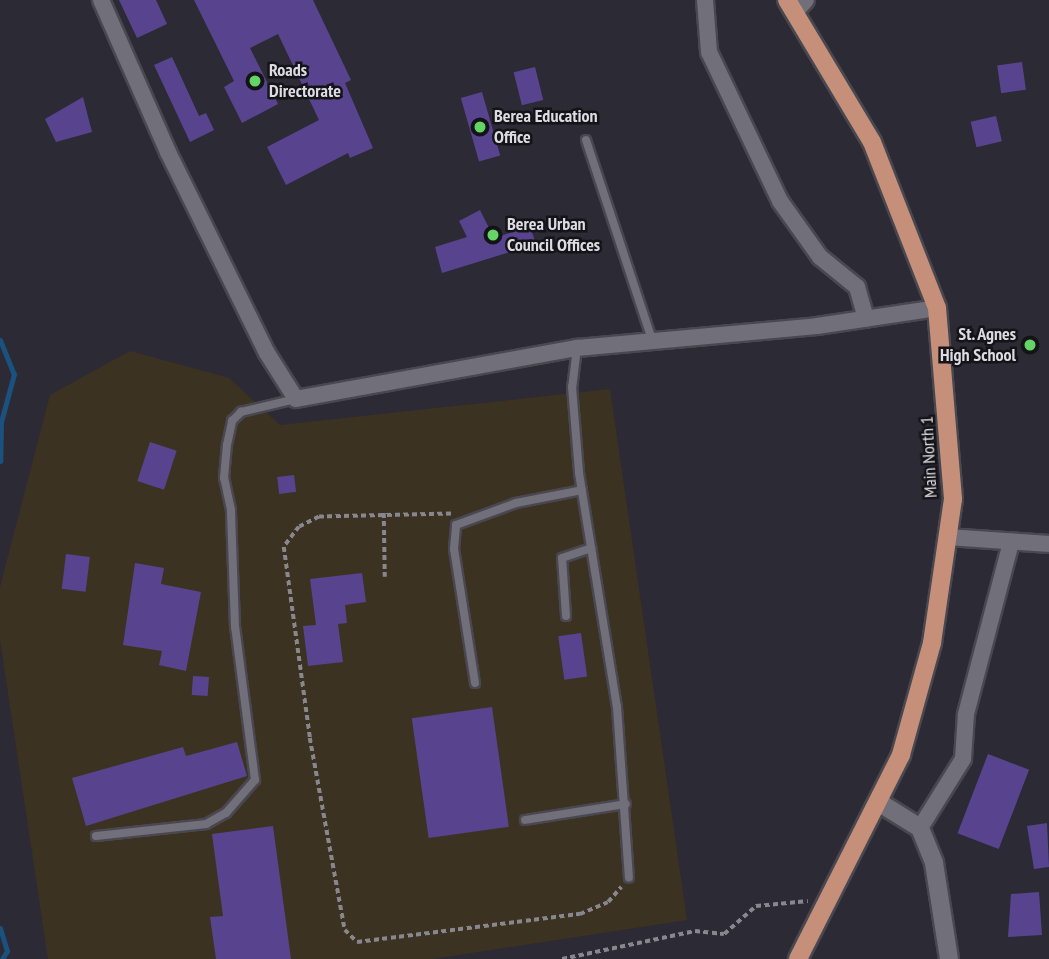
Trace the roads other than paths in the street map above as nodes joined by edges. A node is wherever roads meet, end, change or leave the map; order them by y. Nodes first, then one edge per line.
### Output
1 (100, 0) edge
2 (705, 0) edge
3 (796, 4) edge
4 (586, 140) dead end
5 (937, 308) junction
6 (866, 319) junction
7 (653, 344) junction
8 (577, 348) junction
9 (296, 399) junction
10 (582, 490) junction
11 (948, 537) junction
12 (1011, 542) junction
13 (1049, 544) edge
14 (591, 548) junction
15 (566, 616) dead end
16 (475, 683) dead end
17 (880, 803) junction
18 (626, 804) junction
19 (525, 820) dead end
20 (920, 828) junction
21 (96, 836) dead end
22 (629, 878) road end
23 (798, 959) edge
24 (950, 959) edge

1 - 9 street
2 - 6 street
3 - 5 main road, Main North 1
4 - 7 lane
5 - 6 street
5 - 11 main road, Main North 1
6 - 7 street
7 - 8 street
8 - 9 street
8 - 10 lane
9 - 21 lane
10 - 14 lane
10 - 16 lane
11 - 12 street
11 - 17 main road, Main North 1
12 - 13 street
12 - 20 street
14 - 15 lane
14 - 18 lane
17 - 20 street
17 - 23 main road, Main North 1
18 - 19 lane
18 - 22 lane
20 - 24 street

